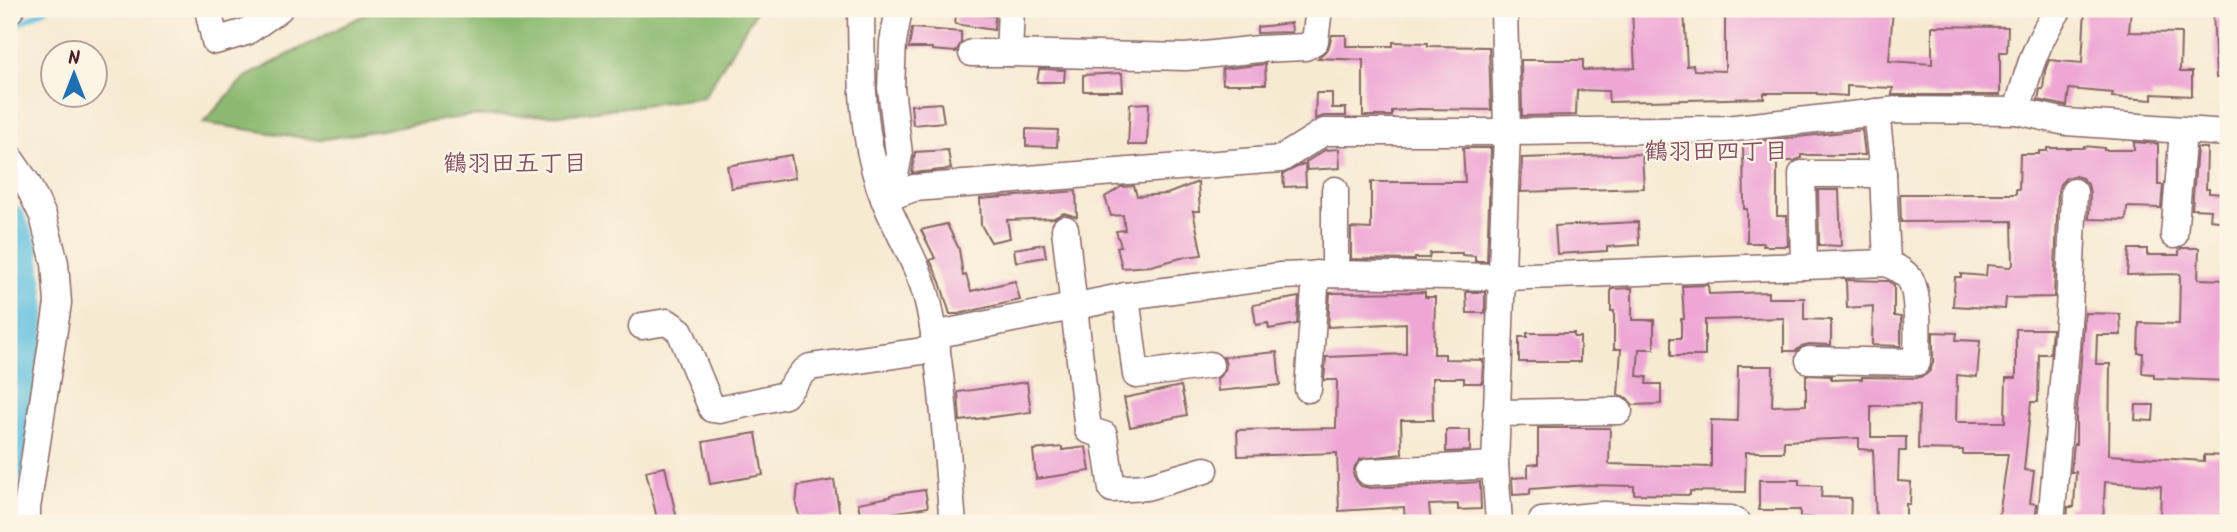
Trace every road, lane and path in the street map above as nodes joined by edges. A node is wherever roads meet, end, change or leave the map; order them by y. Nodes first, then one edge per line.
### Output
1 (208, 9) edge
2 (279, 9) edge
3 (861, 9) edge
4 (899, 9) edge
5 (1011, 9) edge
6 (1318, 9) edge
7 (1504, 9) edge
8 (2059, 9) edge
9 (972, 52) dead end
10 (1009, 53) junction
11 (2017, 111) junction
12 (1876, 112) junction
13 (1507, 132) junction
14 (2183, 132) junction
15 (2228, 133) edge
16 (9, 157) edge
17 (1883, 174) junction
18 (1335, 190) dead end
19 (882, 192) junction
20 (2074, 192) dead end
21 (1065, 229) dead end
22 (2175, 235) dead end
23 (1887, 263) junction
24 (1804, 266) junction
25 (1325, 274) junction
26 (1503, 277) junction
27 (1126, 296) junction
28 (1074, 305) junction
29 (642, 326) dead end
30 (936, 342) junction
31 (1810, 360) dead end
32 (1210, 365) dead end
33 (1308, 389) dead end
34 (1619, 411) dead end
35 (1496, 413) junction
36 (1495, 465) junction
37 (1205, 470) dead end
38 (1369, 472) dead end
39 (1603, 519) edge
40 (1700, 521) edge
41 (1535, 522) edge
42 (27, 523) edge
43 (953, 523) edge
44 (1499, 523) edge
45 (1738, 523) edge
46 (2051, 523) edge

1 - 2 street
3 - 19 street
4 - 19 street
5 - 10 street
6 - 10 street
7 - 13 street
8 - 11 street
9 - 10 street
11 - 12 street
11 - 14 street
12 - 13 street
12 - 17 street
13 - 19 street
13 - 26 street
14 - 15 street
14 - 22 street
16 - 42 street
17 - 23 street
17 - 24 street
18 - 25 street
19 - 30 street
20 - 46 street
21 - 28 street
23 - 24 street
23 - 31 street
24 - 26 street
25 - 26 street
25 - 27 street
25 - 33 street
26 - 35 street
27 - 28 street
27 - 32 street
28 - 30 street
28 - 37 street
29 - 30 street
30 - 43 street
34 - 35 street
35 - 36 street
36 - 38 street
36 - 44 street
39 - 40 street
39 - 41 street
40 - 45 street

